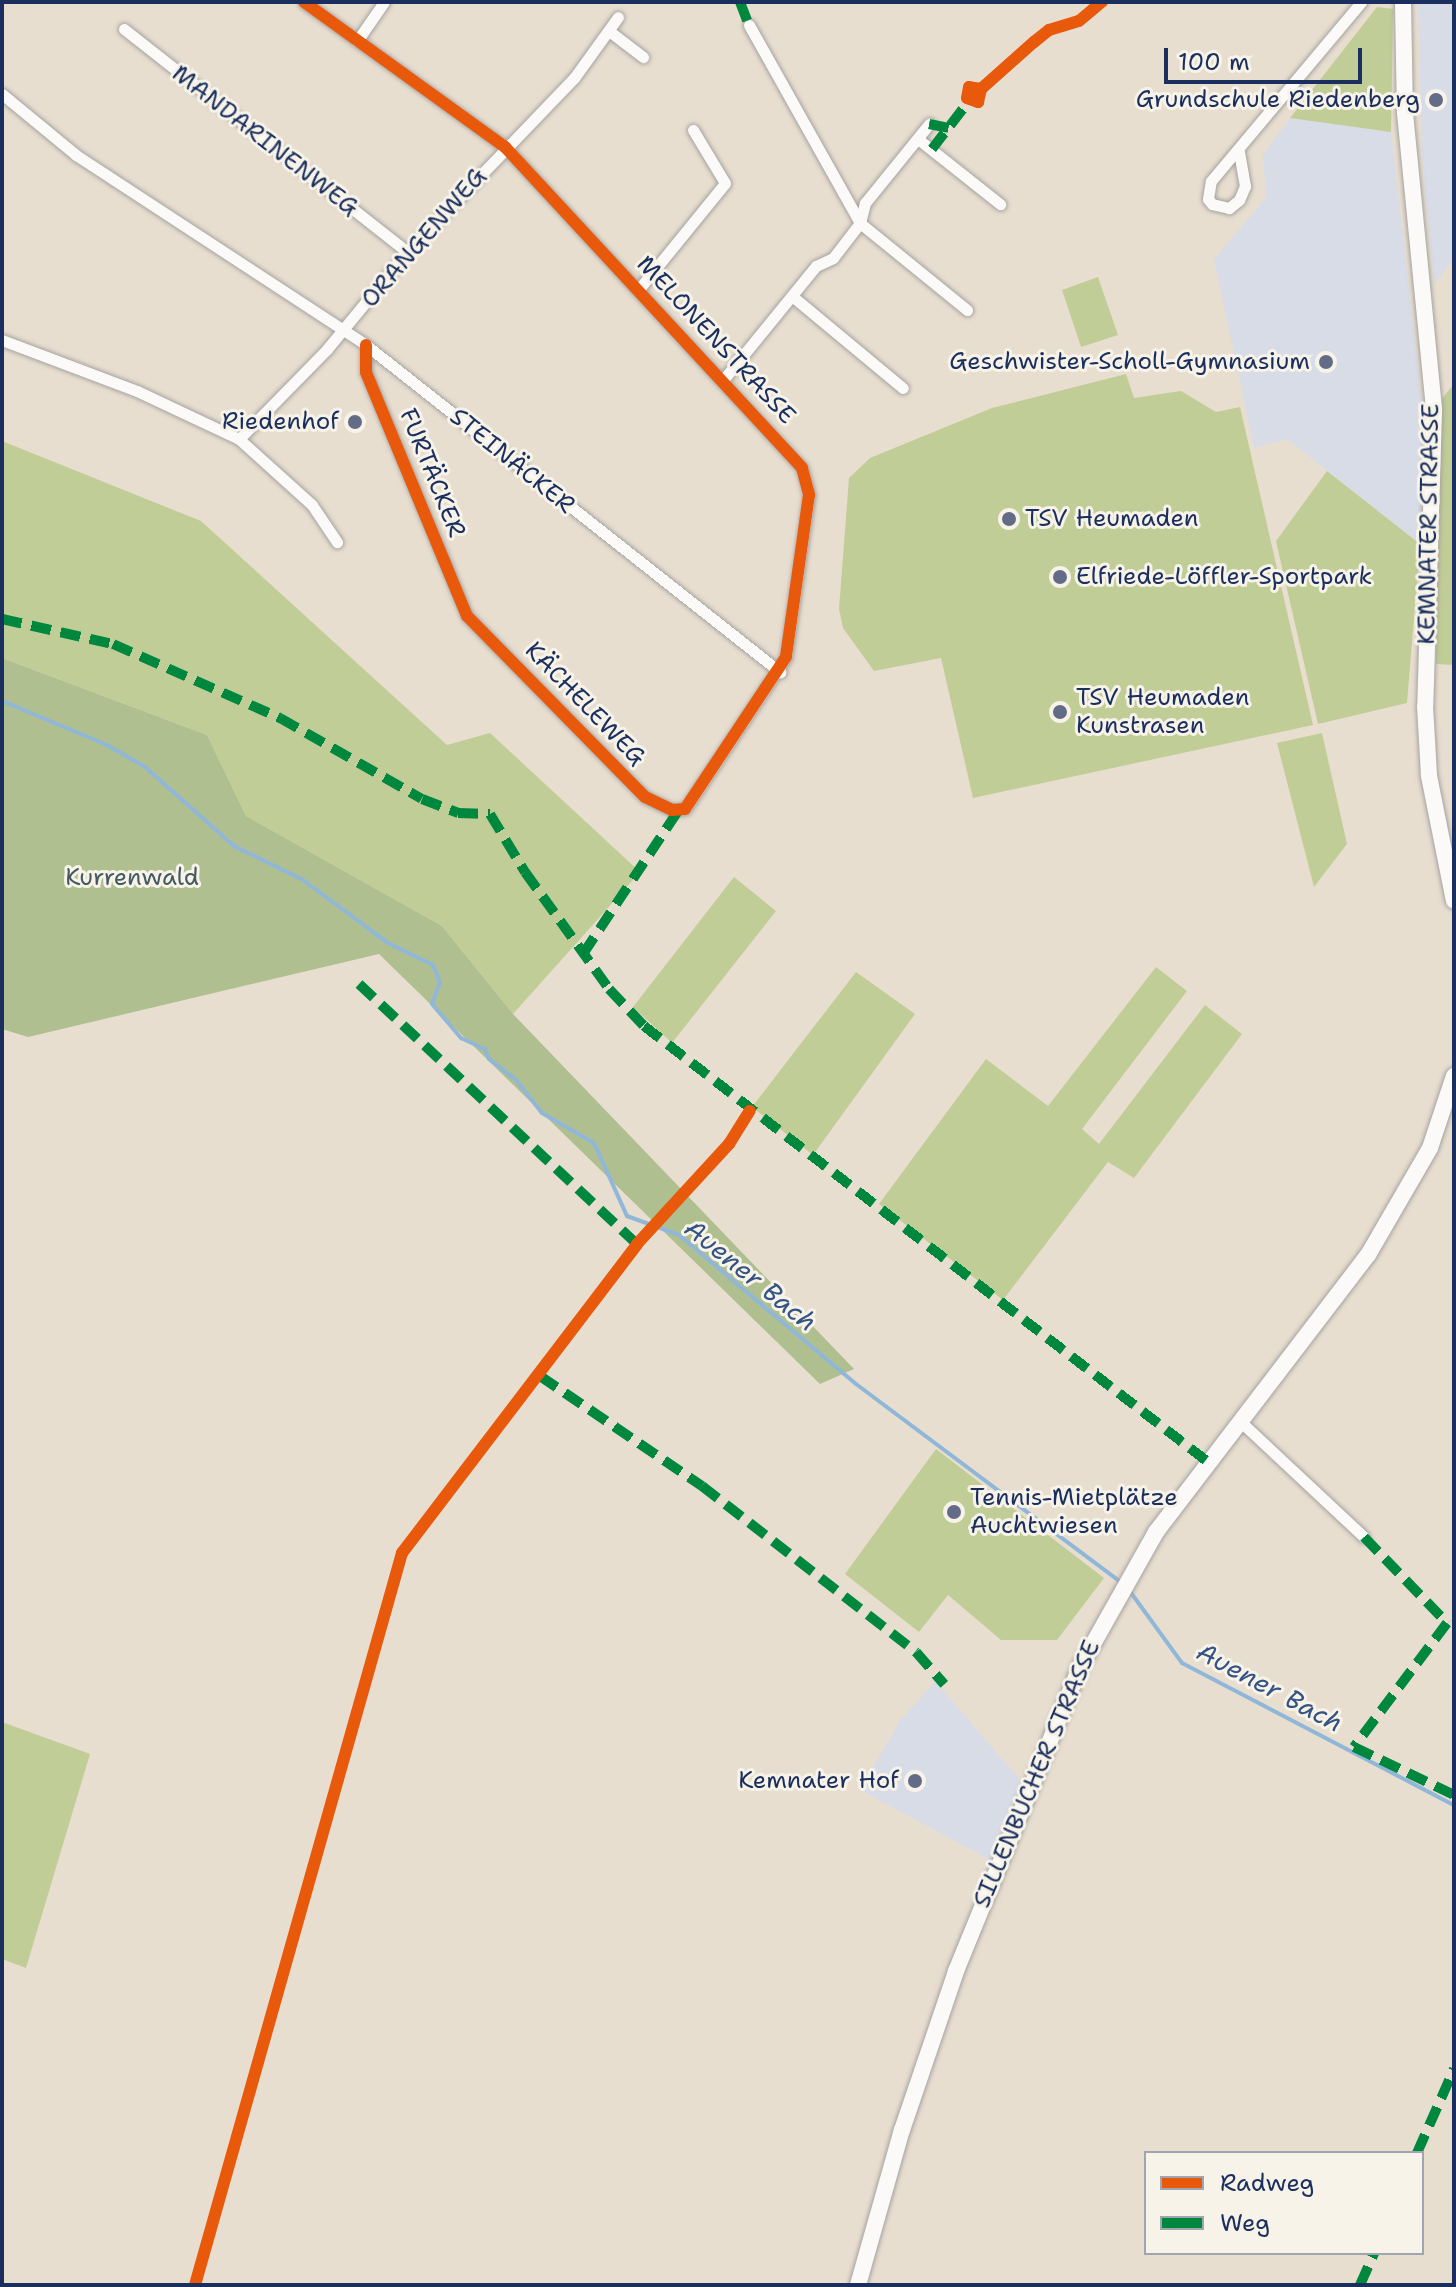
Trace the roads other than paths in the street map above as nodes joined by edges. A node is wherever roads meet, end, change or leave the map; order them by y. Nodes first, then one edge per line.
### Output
1 (304, 2) edge
2 (384, 2) edge
3 (1361, 2) edge
4 (1403, 2) edge
5 (618, 17) dead end
6 (749, 25) dead end
7 (124, 29) dead end
8 (609, 31) junction
9 (357, 41) junction
10 (643, 57) dead end
11 (2, 94) edge
12 (929, 124) dead end
13 (693, 130) dead end
14 (918, 139) junction
15 (505, 147) junction
16 (1239, 152) junction
17 (1000, 204) dead end
18 (860, 223) junction
19 (407, 252) junction
20 (639, 289) junction
21 (792, 296) junction
22 (967, 310) dead end
23 (344, 329) junction
24 (2, 340) edge
25 (366, 345) junction
26 (723, 380) junction
27 (903, 388) dead end
28 (239, 439) junction
29 (337, 542) dead end
30 (467, 616) joint
31 (780, 672) junction
32 (678, 811) joint
33 (1449, 848) edge
34 (1454, 901) edge
35 (1454, 1080) edge
36 (1241, 1422) junction
37 (1364, 1537) dead end
38 (858, 2285) edge

1 - 9 street, MELONENSTRASSE
2 - 9 street
3 - 16 street
4 - 33 street, KEMNATER STRASSE
5 - 8 street, ORANGENWEG
6 - 18 street
7 - 19 street, MANDARINENWEG
8 - 10 street
8 - 15 street, ORANGENWEG
9 - 15 street, MELONENSTRASSE
11 - 23 street, STEINÄCKER
12 - 14 street
13 - 20 street
14 - 17 street
14 - 18 street
15 - 19 street, ORANGENWEG
15 - 20 street, MELONENSTRASSE
16 - 16 street
18 - 21 street
18 - 22 street
19 - 23 street, ORANGENWEG
20 - 26 street, MELONENSTRASSE
21 - 26 street
21 - 27 street
23 - 25 street, STEINÄCKER
23 - 28 street, ORANGENWEG
24 - 28 street
25 - 30 street, FURTÄCKER
25 - 31 street, STEINÄCKER
26 - 31 street, MELONENSTRASSE
28 - 29 street
30 - 32 street, KÄCHELEWEG
31 - 32 street, MELONENSTRASSE
33 - 34 street, KEMNATER STRASSE
35 - 36 street, SILLENBUCHER STRASSE
36 - 37 street
36 - 38 street, SILLENBUCHER STRASSE

